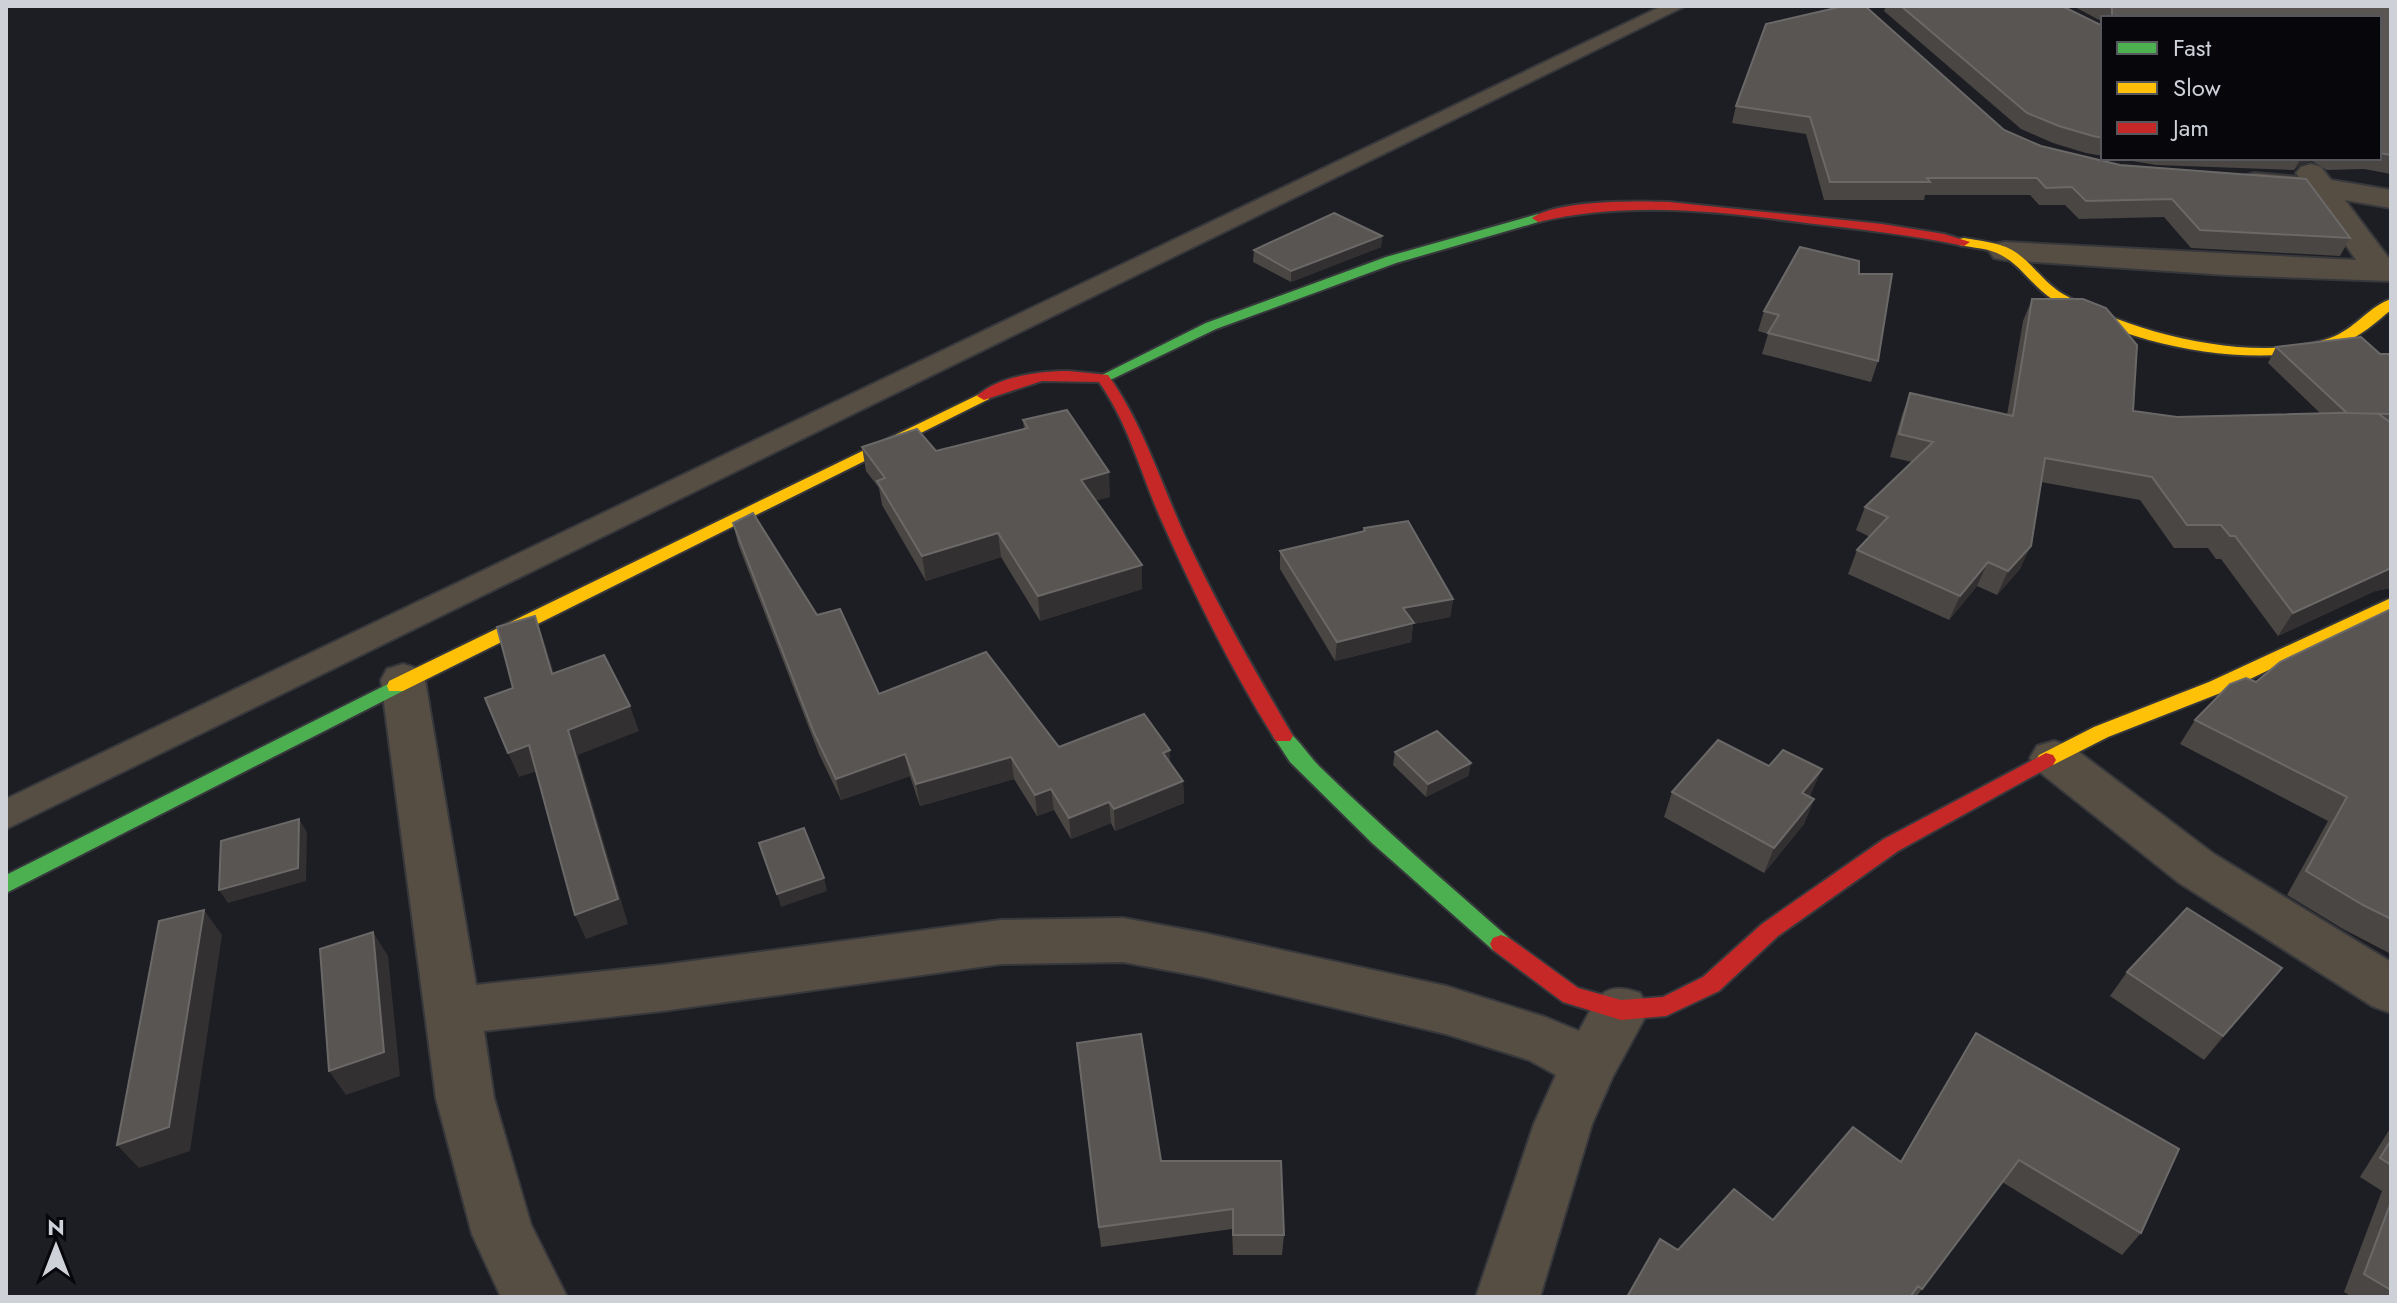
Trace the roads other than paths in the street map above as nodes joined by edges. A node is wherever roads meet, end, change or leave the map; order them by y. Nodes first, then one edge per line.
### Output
1 (1676, 6) edge
2 (2301, 160) edge
3 (2232, 180) edge
4 (2319, 187) junction
5 (2391, 199) edge
6 (2005, 251) junction
7 (2386, 271) edge
8 (2391, 303) edge
9 (1103, 378) junction
10 (2391, 604) edge
11 (403, 680) junction
12 (2054, 758) junction
13 (6, 815) edge
14 (6, 885) edge
15 (2391, 990) edge
16 (1621, 1010) junction
17 (455, 1011) junction
18 (1589, 1064) junction
19 (535, 1297) edge
20 (1508, 1297) edge

1 - 13 lane
2 - 4 street
3 - 4 street
4 - 5 street
4 - 7 street
6 - 7 street
6 - 8 street
6 - 9 street
9 - 11 street
9 - 16 street
10 - 12 street
11 - 14 street
11 - 17 street
12 - 15 street
12 - 16 street
16 - 18 street
17 - 18 street
17 - 19 street
18 - 20 street

